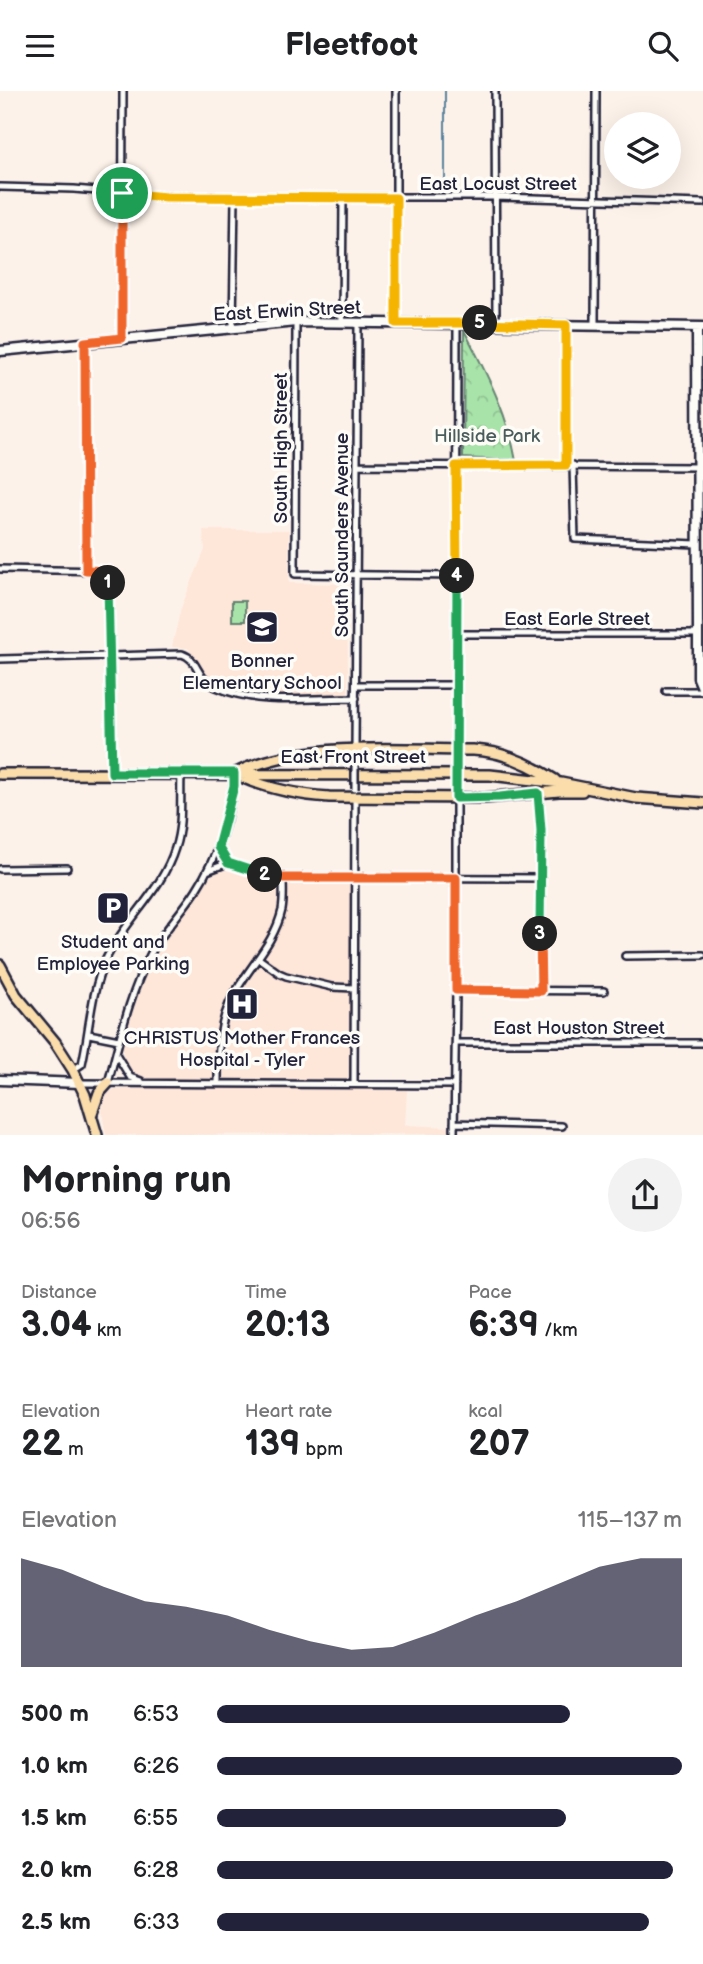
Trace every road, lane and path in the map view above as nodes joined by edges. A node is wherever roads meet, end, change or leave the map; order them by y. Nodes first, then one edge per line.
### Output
1 (123, 91) edge
2 (396, 91) edge
3 (495, 91) edge
4 (596, 91) edge
5 (0, 187) edge
6 (122, 193) junction
7 (235, 197) junction
8 (343, 197) junction
9 (496, 197) junction
10 (396, 198) junction
11 (595, 199) junction
12 (703, 204) edge
13 (296, 322) junction
14 (342, 322) junction
15 (358, 322) junction
16 (396, 323) junction
17 (457, 323) junction
18 (496, 324) junction
19 (566, 325) junction
20 (595, 325) junction
21 (233, 327) junction
22 (700, 327) edge
23 (122, 338) junction
24 (85, 342) junction
25 (0, 351) edge
26 (358, 465) junction
27 (566, 465) junction
28 (573, 465) junction
29 (456, 466) junction
30 (698, 467) junction
31 (701, 483) edge
32 (697, 544) junction
33 (0, 569) edge
34 (86, 570) junction
35 (356, 575) junction
36 (457, 576) junction
37 (698, 634) junction
38 (457, 635) junction
39 (109, 657) junction
40 (0, 659) edge
41 (356, 685) junction
42 (456, 685) junction
43 (703, 690) edge
44 (666, 691) dead end
45 (356, 698) junction
46 (355, 754) junction
47 (456, 754) junction
48 (0, 773) edge
49 (112, 773) junction
50 (181, 773) junction
51 (234, 773) junction
52 (561, 783) junction
53 (605, 792) junction
54 (456, 793) junction
55 (538, 793) junction
56 (355, 794) junction
57 (703, 803) edge
58 (218, 847) junction
59 (228, 863) junction
60 (67, 868) dead end
61 (0, 869) edge
62 (207, 871) junction
63 (283, 878) junction
64 (355, 878) junction
65 (456, 878) junction
66 (540, 878) junction
67 (703, 955) edge
68 (625, 956) dead end
69 (258, 958) junction
70 (0, 965) edge
71 (3, 977) edge
72 (354, 988) junction
73 (456, 990) junction
74 (541, 991) junction
75 (604, 991) dead end
76 (89, 1034) junction
77 (119, 1040) junction
78 (456, 1043) junction
79 (703, 1043) edge
80 (116, 1054) junction
81 (73, 1070) junction
82 (0, 1080) edge
83 (144, 1082) junction
84 (80, 1083) junction
85 (108, 1083) junction
86 (218, 1083) junction
87 (354, 1084) junction
88 (455, 1085) junction
89 (92, 1115) junction
90 (454, 1123) junction
91 (562, 1126) dead end
92 (97, 1135) edge
93 (454, 1135) edge

1 - 6 street
2 - 10 street
3 - 9 street
4 - 11 street
5 - 6 street, East Locust Street
6 - 7 street, East Locust Street
6 - 23 street
7 - 8 street, East Locust Street
7 - 21 street
8 - 10 street, East Locust Street
8 - 14 street
9 - 10 street, East Locust Street
9 - 11 street, East Locust Street
9 - 18 street
10 - 16 street
11 - 12 street, East Locust Street
11 - 20 street
13 - 14 main road, East Erwin Street
13 - 21 main road, East Erwin Street
13 - 35 street, South High Street
14 - 15 main road, East Erwin Street
15 - 16 main road, East Erwin Street
15 - 26 street, South Saunders Avenue
16 - 17 main road, East Erwin Street
17 - 18 main road, East Erwin Street
17 - 29 street
18 - 19 main road, East Erwin Street
19 - 20 main road, East Erwin Street
19 - 27 street
20 - 22 main road, East Erwin Street
21 - 23 main road, East Erwin Street
22 - 30 main road
23 - 24 main road, East Erwin Street
24 - 25 main road, East Erwin Street
24 - 34 street
26 - 29 street
26 - 35 street, South Saunders Avenue
27 - 28 street
27 - 29 street
28 - 30 street
28 - 32 street
29 - 36 street
30 - 31 main road
31 - 32 main road
32 - 37 main road
33 - 34 street
34 - 39 street
35 - 36 street
35 - 41 street, South Saunders Avenue
36 - 38 street
37 - 38 street, East Earle Street
37 - 43 main road
38 - 42 street
39 - 40 street
39 - 45 street
39 - 49 street
41 - 42 street
41 - 45 street, South Saunders Avenue
42 - 47 street
43 - 44 street
45 - 46 street, South Saunders Avenue
46 - 47 main road
46 - 51 main road
46 - 56 street, South Saunders Avenue, bridge
47 - 52 main road
47 - 54 street, bridge
48 - 49 main road, East Front Street
49 - 50 main road, East Front Street
50 - 51 main road, East Front Street
50 - 76 street
51 - 52 main road, East Front Street
51 - 56 main road
51 - 58 street
52 - 53 main road, East Front Street
53 - 55 main road
53 - 57 main road, East Front Street
54 - 55 main road
54 - 56 main road
54 - 65 street
55 - 66 street
56 - 64 street, South Saunders Avenue
58 - 59 street
58 - 62 street
59 - 62 street
59 - 63 street
60 - 61 street
62 - 77 street
63 - 64 street
63 - 69 street
64 - 65 street
64 - 72 street, South Saunders Avenue
65 - 66 street
65 - 73 street
66 - 74 street
67 - 68 street
69 - 72 street
69 - 86 street
70 - 71 main road
71 - 81 main road
72 - 87 street, South Saunders Avenue
73 - 74 street
73 - 78 street
74 - 75 street
76 - 77 street
76 - 81 street
77 - 80 street
78 - 79 street, East Houston Street
78 - 88 street
80 - 83 street
80 - 85 street
81 - 84 main road
82 - 84 main road
83 - 85 street
83 - 86 street
84 - 85 street
84 - 89 main road
85 - 89 main road
86 - 87 street
87 - 88 street
88 - 90 street
89 - 92 main road
90 - 91 street
90 - 93 street

